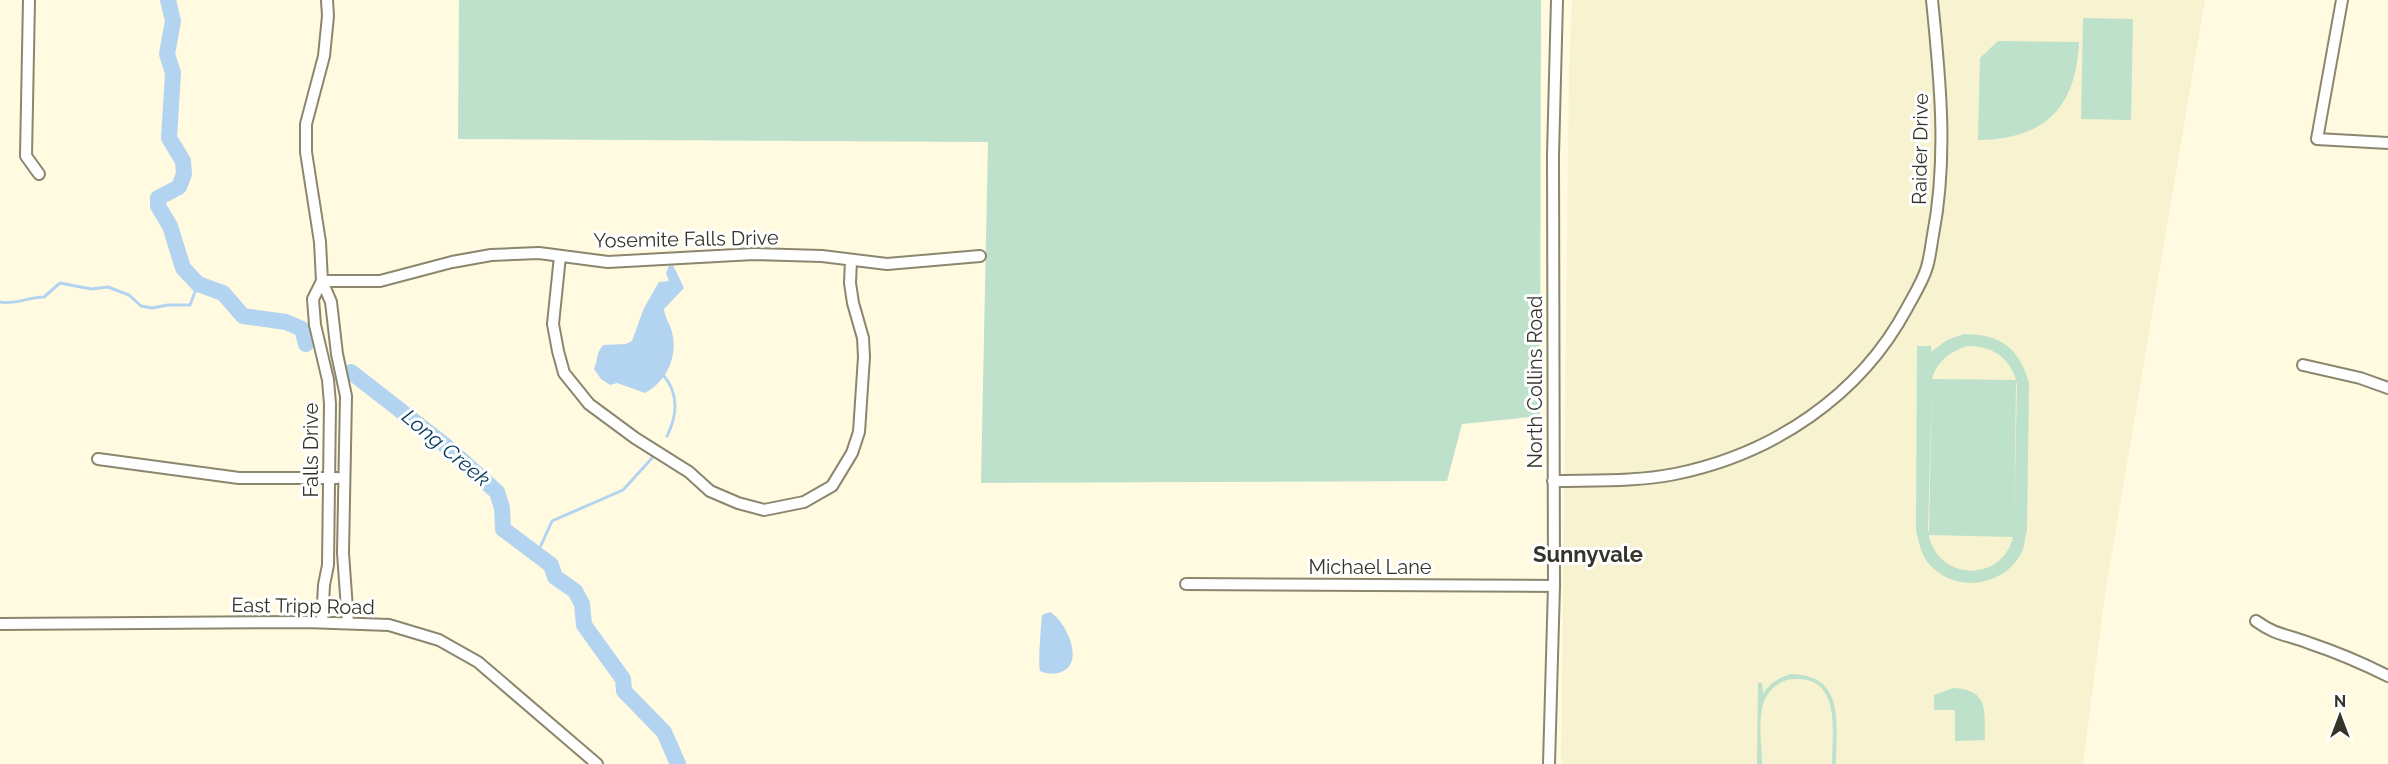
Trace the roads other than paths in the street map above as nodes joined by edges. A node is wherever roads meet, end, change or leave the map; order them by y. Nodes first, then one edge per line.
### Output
1 (29, 0) edge
2 (327, 0) edge
3 (1557, 0) edge
4 (1932, 0) edge
5 (2342, 0) edge
6 (2388, 143) edge
7 (39, 174) dead end
8 (980, 255) dead end
9 (560, 256) junction
10 (851, 260) junction
11 (322, 280) junction
12 (2303, 365) dead end
13 (2388, 388) edge
14 (98, 459) dead end
15 (330, 478) junction
16 (346, 478) junction
17 (1553, 481) junction
18 (1186, 584) dead end
19 (1554, 586) junction
20 (2256, 621) dead end
21 (322, 622) junction
22 (348, 623) junction
23 (0, 624) edge
24 (2388, 676) edge
25 (597, 764) edge
26 (1549, 764) edge

1 - 7 street
2 - 11 street, Falls Drive
3 - 17 street, North Collins Road
4 - 17 street, Raider Drive
5 - 6 street
8 - 10 street, Yosemite Falls Drive
9 - 10 street, Yosemite Falls Drive
9 - 10 street
9 - 11 street, Yosemite Falls Drive
11 - 15 street, Falls Drive
11 - 16 street, Falls Drive
12 - 13 street
14 - 15 street
15 - 16 street
15 - 21 street, Falls Drive
16 - 22 street, Falls Drive
17 - 19 street, North Collins Road
18 - 19 street, Michael Lane
19 - 26 street, North Collins Road
20 - 24 street
21 - 22 street, East Tripp Road
21 - 23 street, East Tripp Road
22 - 25 street, East Tripp Road

